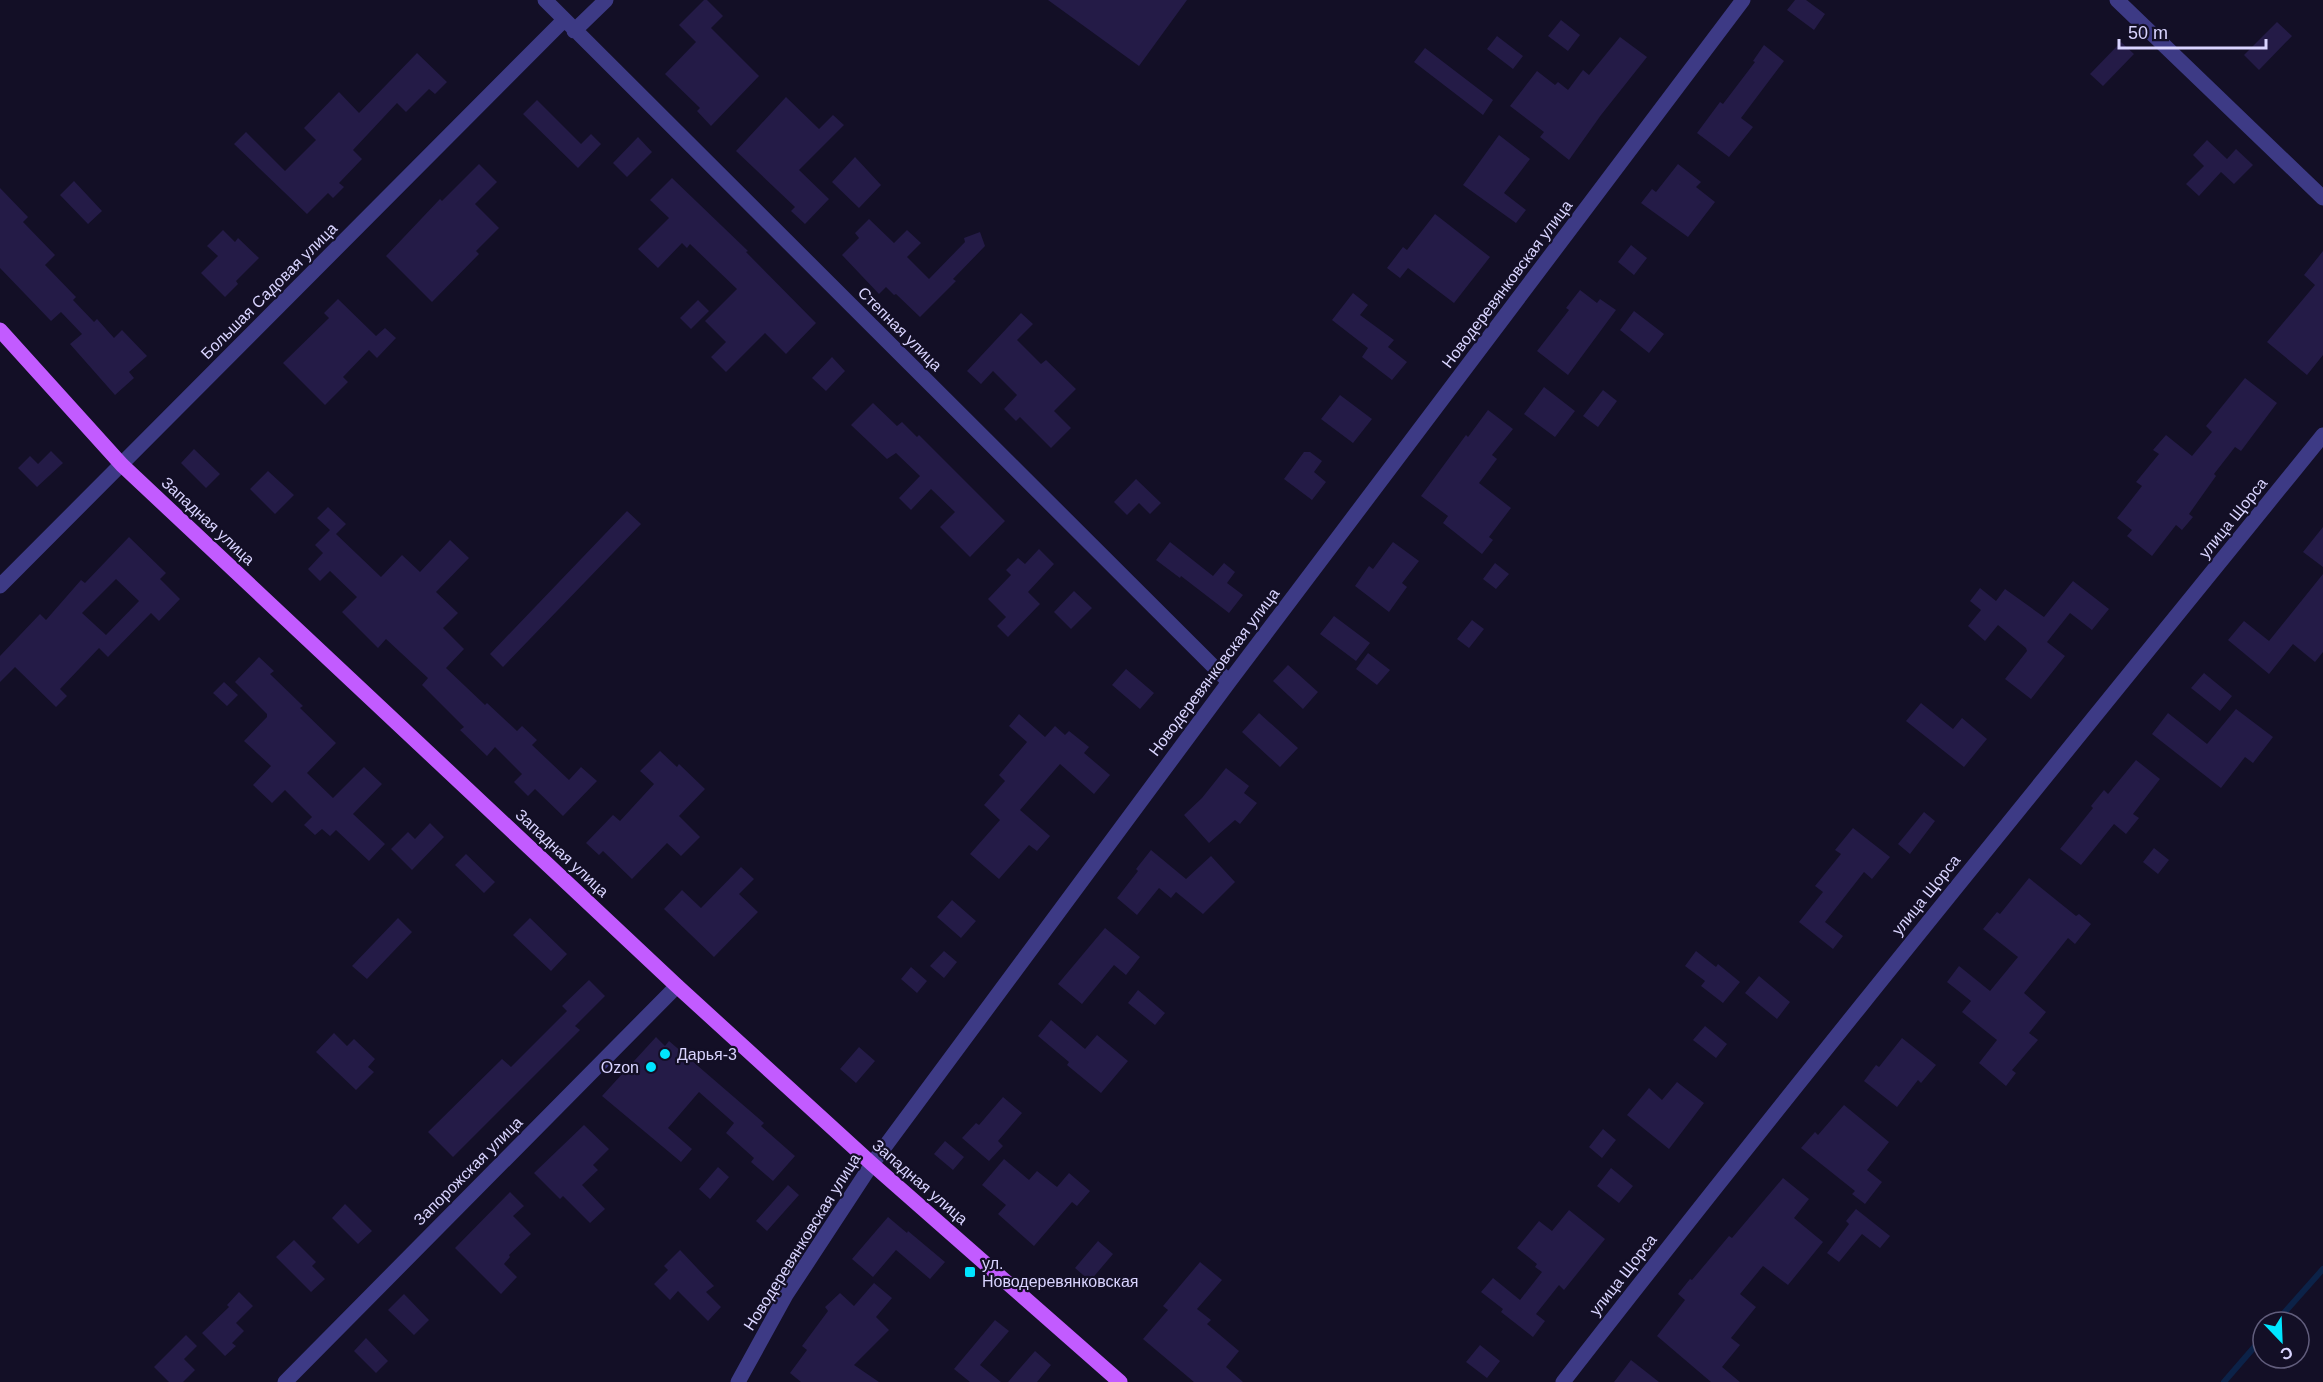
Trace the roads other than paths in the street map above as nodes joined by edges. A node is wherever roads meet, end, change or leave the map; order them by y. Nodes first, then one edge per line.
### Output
1 (545, 0) edge
2 (606, 0) edge
3 (1743, 0) edge
4 (2117, 0) edge
5 (569, 25) junction
6 (2323, 198) edge
7 (0, 330) edge
8 (2323, 435) edge
9 (122, 465) junction
10 (0, 586) edge
11 (1229, 682) junction
12 (677, 986) junction
13 (872, 1164) junction
14 (285, 1382) edge
15 (738, 1382) edge
16 (1120, 1382) edge
17 (1563, 1382) edge

1 - 5 street, Степная улица
2 - 5 street, Большая Садовая улица
3 - 11 street, Новодеревянковская улица
4 - 6 street
5 - 9 street, Большая Садовая улица
5 - 11 street, Степная улица
7 - 9 main road, Западная улица
8 - 17 street, улица Щорса
9 - 10 street, Большая Садовая улица
9 - 12 main road, Западная улица
11 - 13 street, Новодеревянковская улица
12 - 13 main road, Западная улица
12 - 14 street, Запорожская улица
13 - 15 street, Новодеревянковская улица
13 - 16 main road, Западная улица

